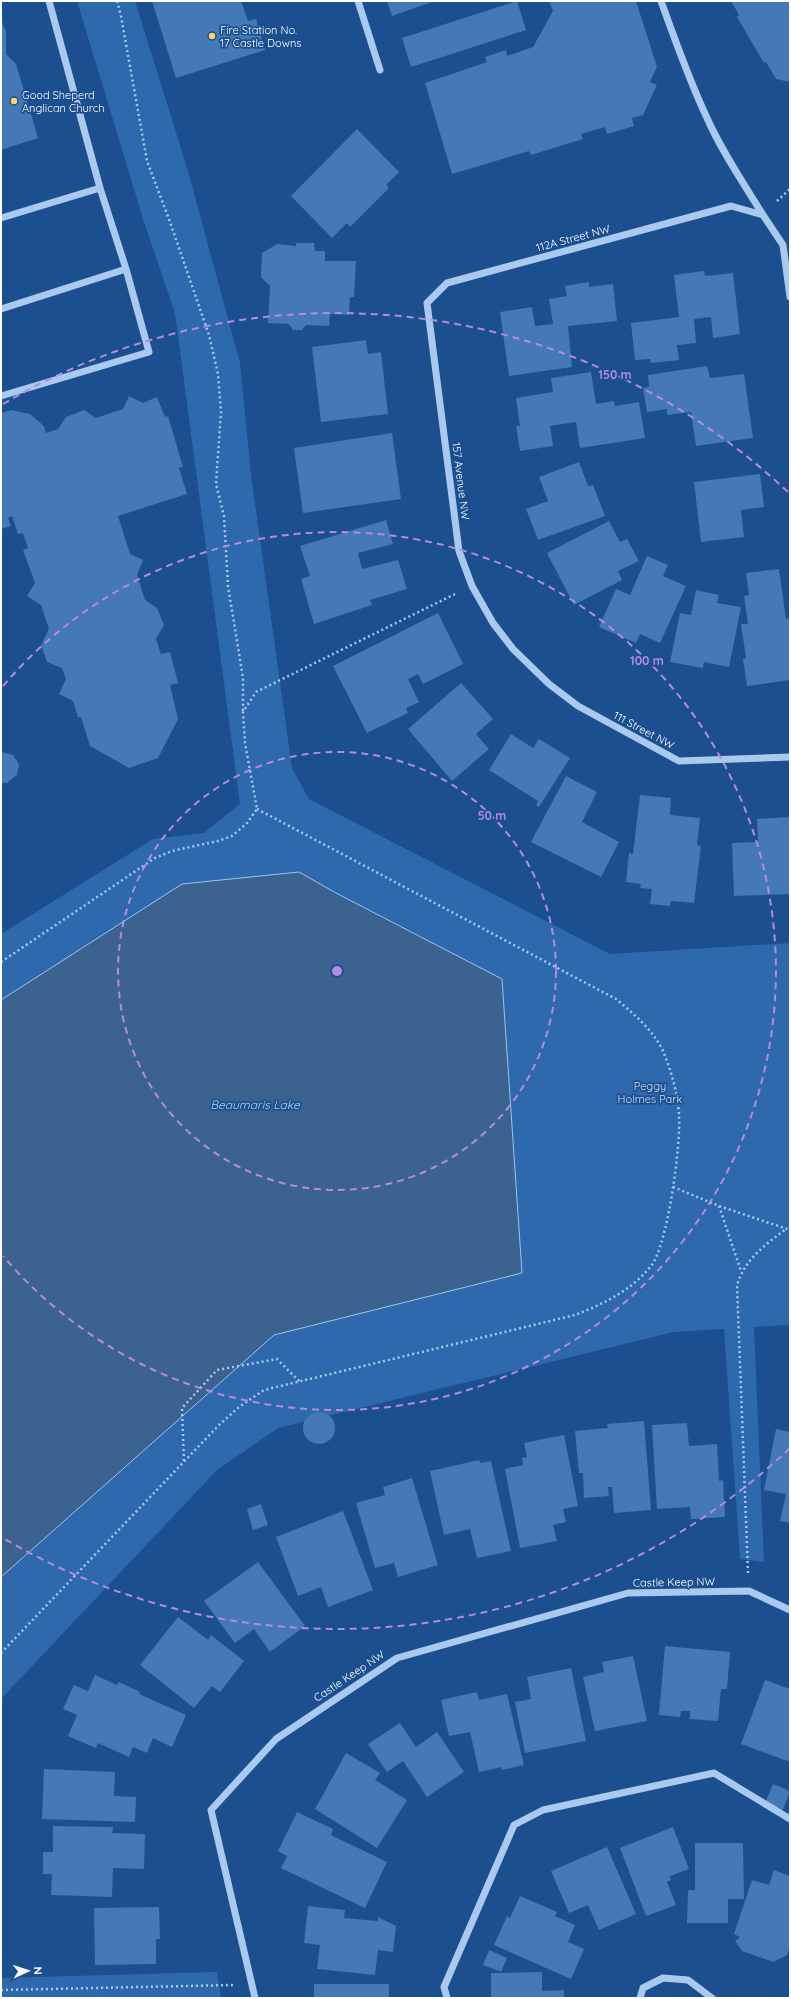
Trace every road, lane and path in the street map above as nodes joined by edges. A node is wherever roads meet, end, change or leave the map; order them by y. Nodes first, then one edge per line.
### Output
1 (50, 1) edge
2 (117, 1) edge
3 (358, 1) edge
4 (661, 1) edge
5 (380, 70) dead end
6 (100, 188) junction
7 (763, 215) junction
8 (1, 218) edge
9 (126, 269) junction
10 (790, 297) edge
11 (427, 303) joint
12 (1, 309) edge
13 (1, 396) edge
14 (472, 586) junction
15 (513, 649) joint
16 (243, 712) junction
17 (790, 757) edge
18 (257, 809) junction
19 (1, 962) edge
20 (673, 1187) junction
21 (719, 1206) junction
22 (786, 1230) junction
23 (790, 1230) edge
24 (741, 1271) junction
25 (300, 1382) junction
26 (184, 1462) junction
27 (749, 1591) junction
28 (790, 1610) edge
29 (1, 1653) edge
30 (790, 1819) edge
31 (252, 1985) junction
32 (1, 1990) edge
33 (255, 1998) edge
34 (447, 1998) edge
35 (640, 1998) edge
36 (712, 1998) edge

1 - 6 street
2 - 16 path
3 - 5 street
4 - 7 street
6 - 8 street
6 - 9 street
7 - 10 street
7 - 11 street, 112A Street NW
9 - 12 street
9 - 13 street
11 - 14 street, 157 Avenue NW
14 - 15 street, 157 Avenue NW
14 - 16 path
15 - 17 street, 111 Street NW
16 - 18 path
18 - 19 path
18 - 20 path
20 - 21 path
20 - 25 path
21 - 22 path
21 - 24 path
22 - 23 path
22 - 24 path
24 - 27 path
25 - 26 path
25 - 26 path
26 - 29 path
27 - 28 street, Castle Keep NW
27 - 31 street, Castle Keep NW
30 - 34 street
31 - 32 path
31 - 33 street, Castle Keep NW
35 - 36 street

